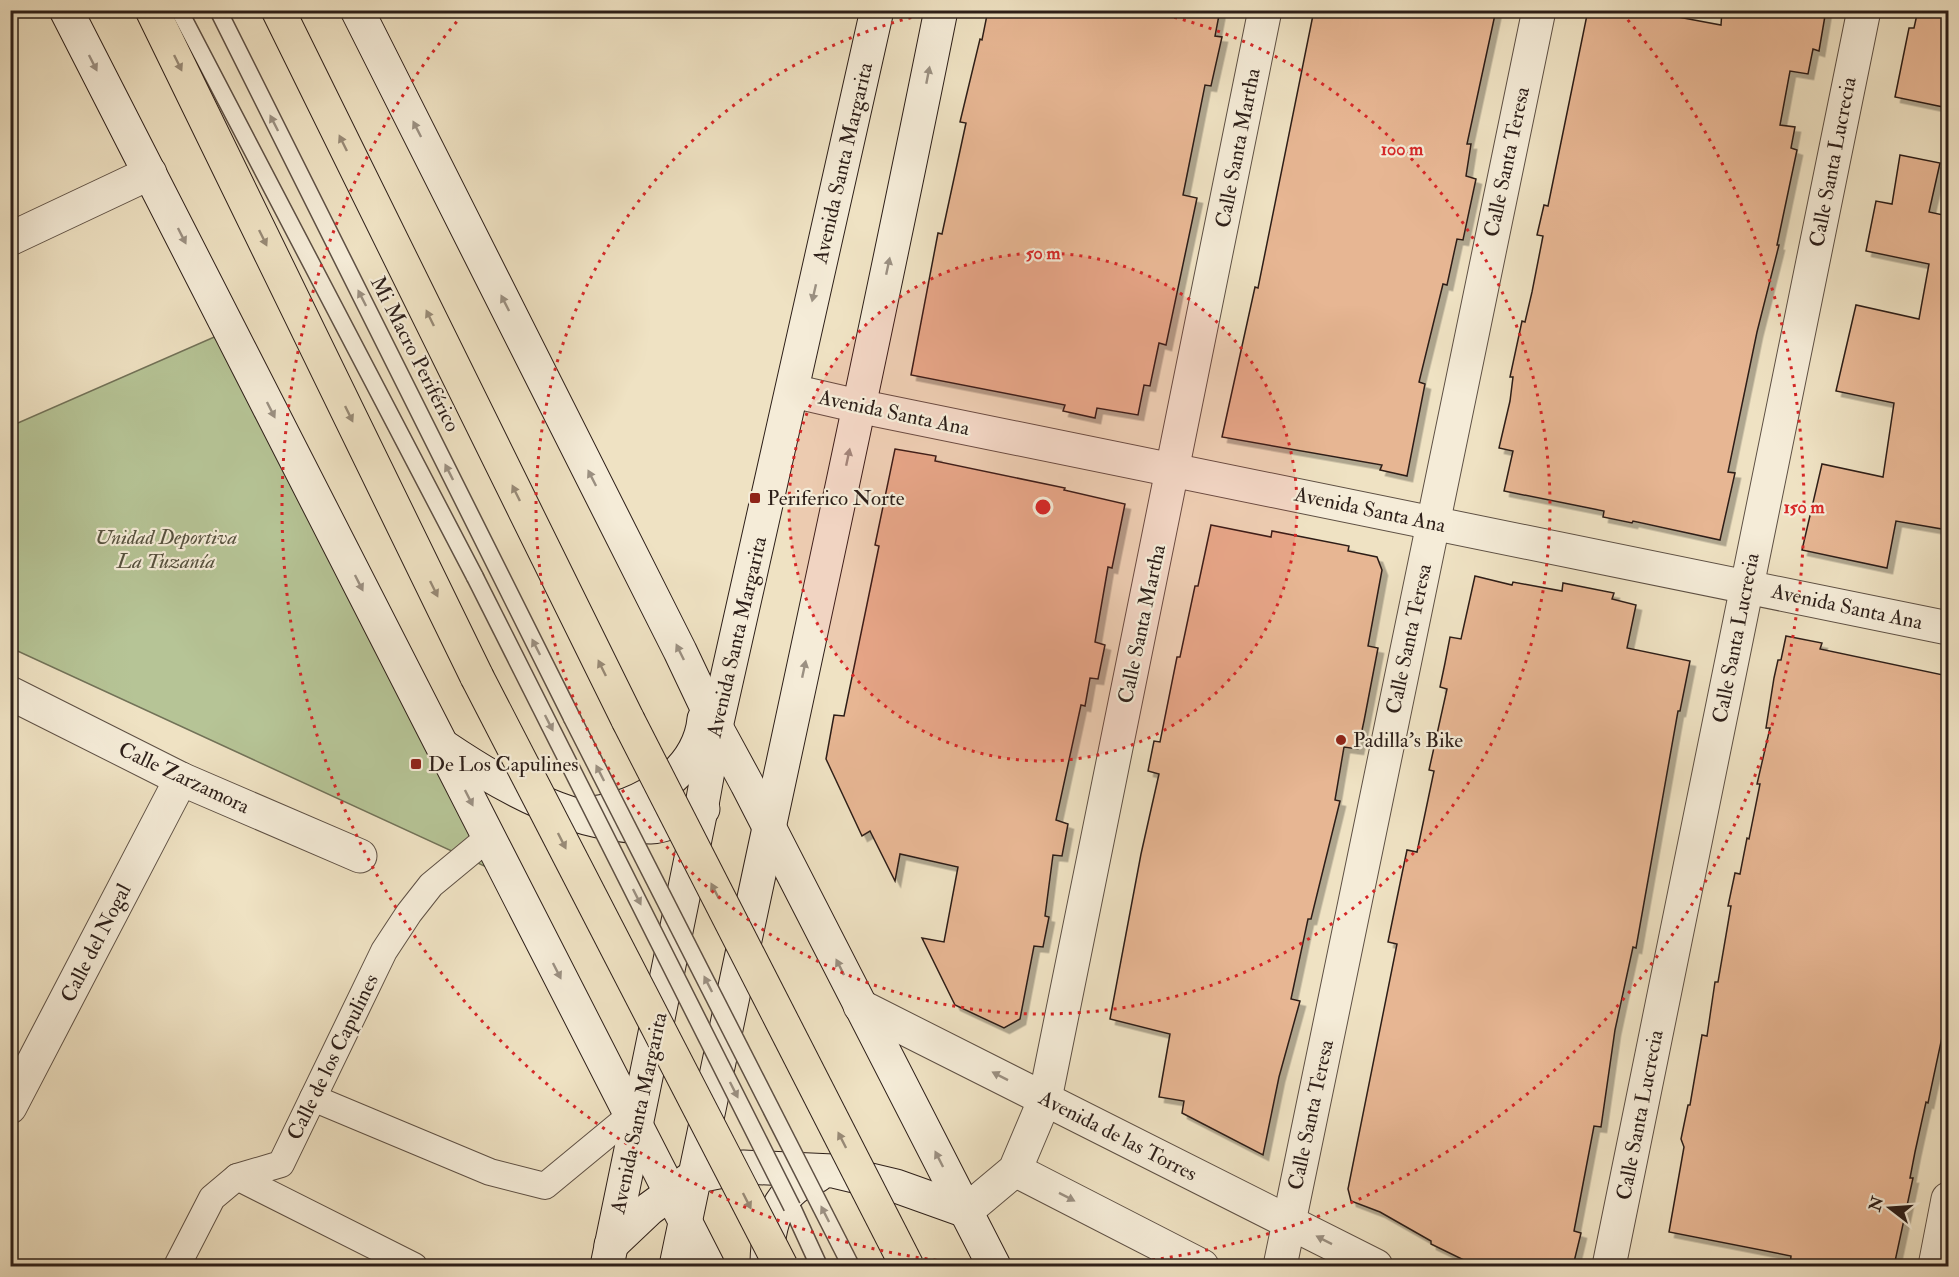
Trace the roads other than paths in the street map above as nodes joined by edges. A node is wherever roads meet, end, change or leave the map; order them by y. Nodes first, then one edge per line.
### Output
1 (66, 10) edge
2 (152, 10) edge
3 (179, 10) edge
4 (218, 10) edge
5 (278, 10) edge
6 (357, 10) edge
7 (877, 10) edge
8 (940, 10) edge
9 (1265, 10) edge
10 (1539, 10) edge
11 (1864, 10) edge
12 (150, 173) junction
13 (10, 239) edge
14 (793, 391) junction
15 (858, 406) junction
16 (1174, 470) junction
17 (1433, 523) junction
18 (1747, 587) junction
19 (1948, 628) edge
20 (10, 693) edge
21 (710, 716) junction
22 (792, 726) junction
23 (442, 746) junction
24 (181, 779) junction
25 (747, 784) junction
26 (701, 810) junction
27 (571, 814) junction
28 (770, 829) junction
29 (489, 837) junction
30 (360, 856) dead end
31 (860, 1006) junction
32 (313, 1098) junction
33 (1044, 1099) junction
34 (10, 1107) edge
35 (634, 1120) junction
36 (1015, 1170) junction
37 (833, 1172) junction
38 (237, 1177) junction
39 (683, 1197) junction
40 (1948, 1198) edge
41 (966, 1211) junction
42 (1289, 1223) junction
43 (609, 1256) edge
44 (177, 1266) edge
45 (414, 1266) edge
46 (675, 1266) edge
47 (708, 1266) edge
48 (767, 1266) edge
49 (781, 1266) edge
50 (819, 1266) edge
51 (851, 1266) edge
52 (907, 1266) edge
53 (994, 1266) edge
54 (1202, 1266) edge
55 (1280, 1266) edge
56 (1376, 1266) edge
57 (1609, 1266) edge
58 (1935, 1266) edge

1 -> 12 street
2 -> 49 highway, bridge
3 -> 50 lane, bridge
51 -> 4 lane, Mi Macro Periférico, bridge
52 -> 5 highway, bridge
21 -> 6 street
7 -> 14 street, Avenida Santa Margarita
15 -> 8 street
9 - 16 street, Calle Santa Martha
10 - 17 street, Calle Santa Teresa
11 - 18 street, Calle Santa Lucrecia
12 - 13 street
12 -> 23 street
14 - 15 street, Avenida Santa Ana
14 - 21 street, Avenida Santa Margarita
15 - 16 street, Avenida Santa Ana
22 -> 15 street
16 - 17 street, Avenida Santa Ana
16 - 33 street, Calle Santa Martha
17 - 18 street, Avenida Santa Ana
17 - 42 street, Calle Santa Teresa
18 - 19 street, Avenida Santa Ana
18 - 57 street, Calle Santa Lucrecia
20 - 24 street, Calle Zarzamora
21 - 25 street
21 - 26 street, Avenida Santa Margarita
21 - 27 street
22 - 25 street
22 - 28 street
23 - 27 street
23 -> 29 street
24 - 30 street, Calle Zarzamora
24 - 34 street, Calle del Nogal
25 - 26 street
25 - 28 street
26 - 27 street
26 - 35 street, Avenida Santa Margarita
31 -> 28 street
28 - 39 street
29 - 32 street, Calle de los Capulines
29 -> 35 street
33 -> 31 street, Avenida de las Torres
41 -> 31 street
32 - 35 street
32 - 38 street, Calle de los Capulines
33 - 36 street, Calle Santa Martha
33 - 42 street, Avenida de las Torres
35 - 39 street
35 - 43 street, Avenida Santa Margarita
36 - 41 street, Calle Santa Martha
36 -> 54 street
37 - 39 street
37 - 41 street
37 - 48 street
38 - 44 street, Calle de los Capulines
38 - 45 street
39 - 43 street
39 - 46 street
39 - 47 street
40 - 58 street
41 - 53 street
42 - 55 street, Calle Santa Teresa
56 -> 42 street, Avenida de las Torres

